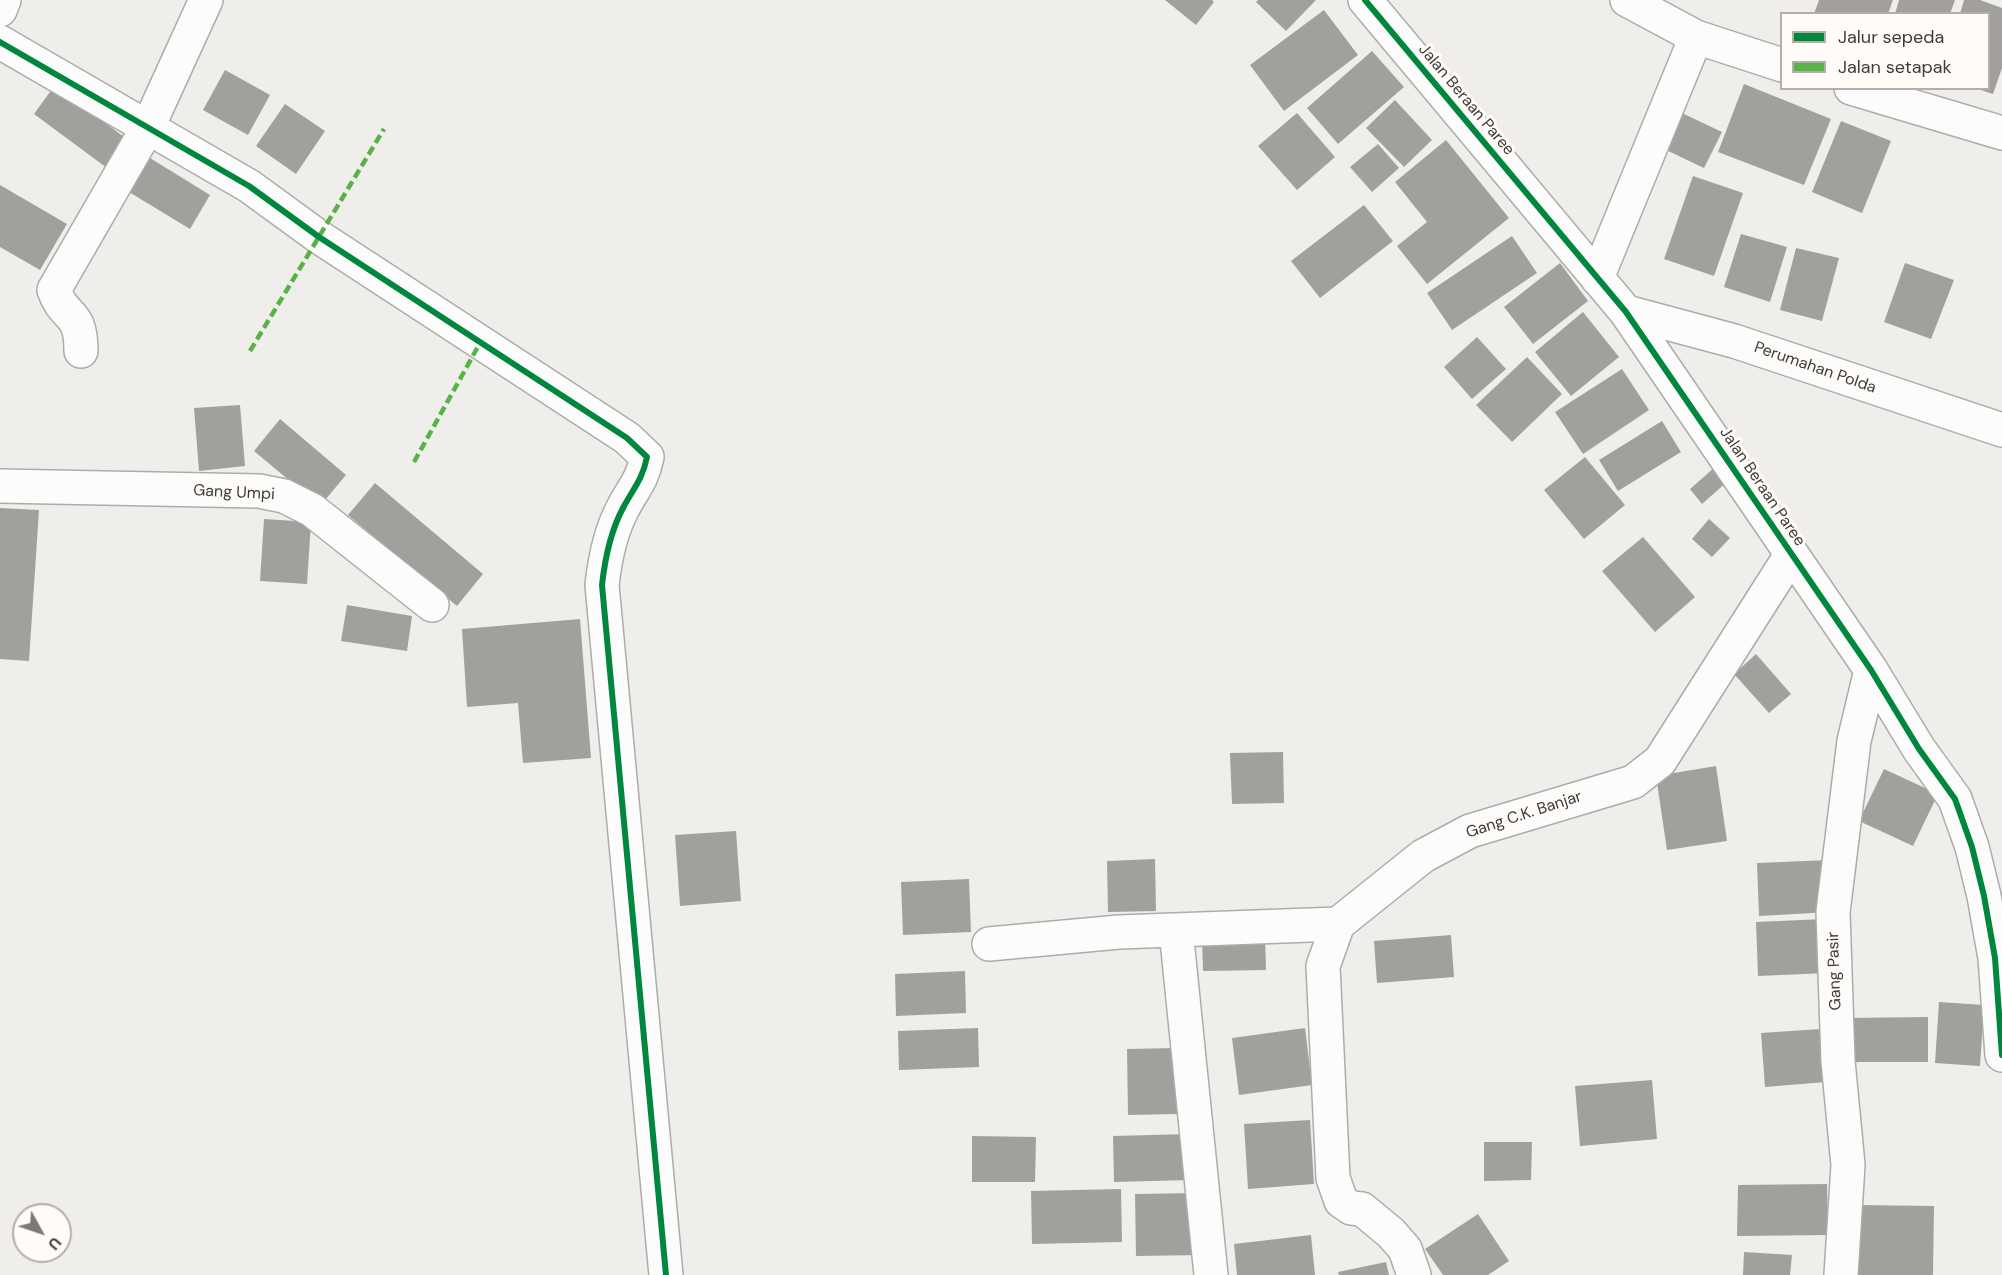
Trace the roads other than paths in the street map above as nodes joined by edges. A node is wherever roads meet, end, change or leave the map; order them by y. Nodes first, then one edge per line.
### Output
1 (4, 0) edge
2 (206, 0) edge
3 (1365, 0) edge
4 (1627, 0) edge
5 (0, 10) edge
6 (1696, 37) junction
7 (0, 42) edge
8 (1780, 64) edge
9 (1858, 90) edge
10 (148, 127) junction
11 (2002, 133) edge
12 (1597, 278) junction
13 (1626, 312) junction
14 (81, 351) dead end
15 (2002, 430) edge
16 (0, 486) edge
17 (1791, 555) junction
18 (432, 605) dead end
19 (1871, 670) junction
20 (1338, 924) junction
21 (1176, 930) junction
22 (989, 944) dead end
23 (2002, 1055) edge
24 (666, 1275) edge
25 (1211, 1275) edge
26 (1414, 1275) edge
27 (1841, 1275) edge

1 - 5 street
2 - 10 street
3 - 12 street, Jalan Beraan Paree
4 - 6 street
6 - 8 street
6 - 12 street
7 - 10 street
9 - 11 street
10 - 14 street
10 - 24 street
12 - 13 street, Jalan Beraan Paree
13 - 15 street, Perumahan Polda
13 - 17 street, Jalan Beraan Paree
16 - 18 street, Gang Umpi
17 - 19 street, Jalan Beraan Paree
17 - 20 street, Gang C.K. Banjar
19 - 23 street, Jalan Beraan Paree
19 - 27 street, Gang Pasir
20 - 21 street
20 - 26 street
21 - 22 street
21 - 25 street

